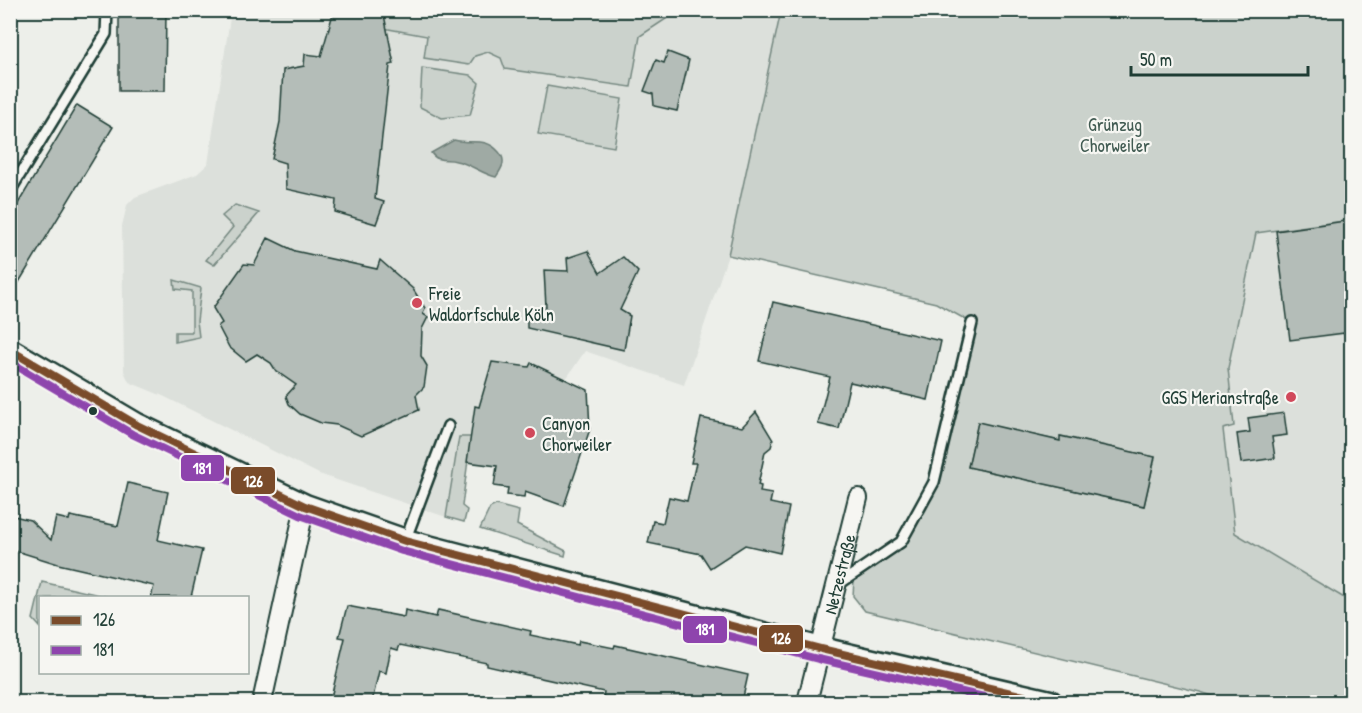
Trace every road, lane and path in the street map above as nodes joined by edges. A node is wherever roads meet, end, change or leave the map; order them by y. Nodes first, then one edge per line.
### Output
1 (107, 10) edge
2 (10, 191) edge
3 (972, 323) dead end
4 (10, 350) edge
5 (448, 426) dead end
6 (858, 498) dead end
7 (305, 506) junction
8 (405, 541) junction
9 (837, 585) junction
10 (821, 649) junction
11 (262, 702) edge
12 (807, 702) edge
13 (1050, 702) edge

1 - 2 lane
3 - 9 lane
4 - 7 street
5 - 8 lane
6 - 9 street, Netzestraße
7 - 8 street
7 - 11 street
8 - 10 street
9 - 10 street, Netzestraße
10 - 12 street, Netzestraße
10 - 13 street

